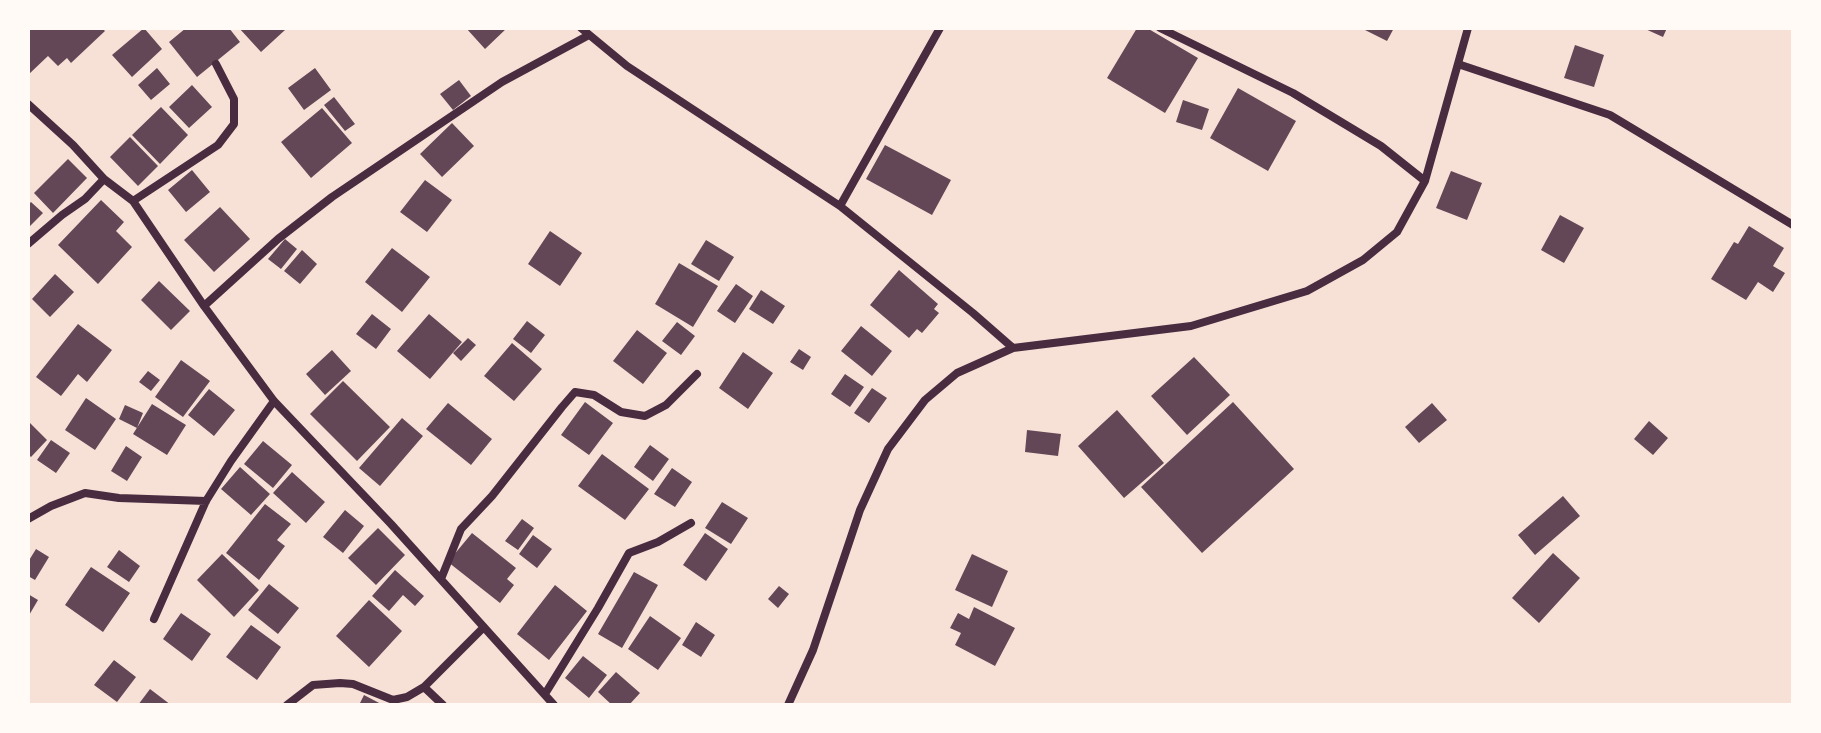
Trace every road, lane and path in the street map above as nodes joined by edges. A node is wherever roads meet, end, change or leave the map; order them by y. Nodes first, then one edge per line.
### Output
1 (581, 28) edge
2 (940, 28) edge
3 (1160, 28) edge
4 (1468, 28) edge
5 (589, 35) junction
6 (216, 64) dead end
7 (1458, 64) junction
8 (28, 104) edge
9 (104, 179) junction
10 (1425, 181) junction
11 (133, 201) junction
12 (840, 206) junction
13 (1793, 225) edge
14 (28, 244) edge
15 (204, 306) junction
16 (1013, 348) junction
17 (697, 374) dead end
18 (274, 401) junction
19 (206, 501) junction
20 (28, 519) edge
21 (691, 523) dead end
22 (441, 579) junction
23 (154, 619) dead end
24 (484, 627) junction
25 (424, 687) junction
26 (545, 694) junction
27 (287, 705) edge
28 (443, 705) edge
29 (554, 705) edge
30 (788, 705) edge

1 - 5 street
2 - 12 street
3 - 10 street
4 - 7 street
5 - 12 street
5 - 15 street
6 - 11 street
7 - 10 street
7 - 13 street
8 - 9 street
9 - 11 street
9 - 14 street
10 - 16 street
11 - 15 street
12 - 16 street
15 - 18 street
16 - 30 street
17 - 22 street
18 - 19 street
18 - 22 street
19 - 20 street
19 - 23 street
21 - 26 street
22 - 24 street
24 - 25 street
24 - 26 street
25 - 27 street
25 - 28 street
26 - 29 street

